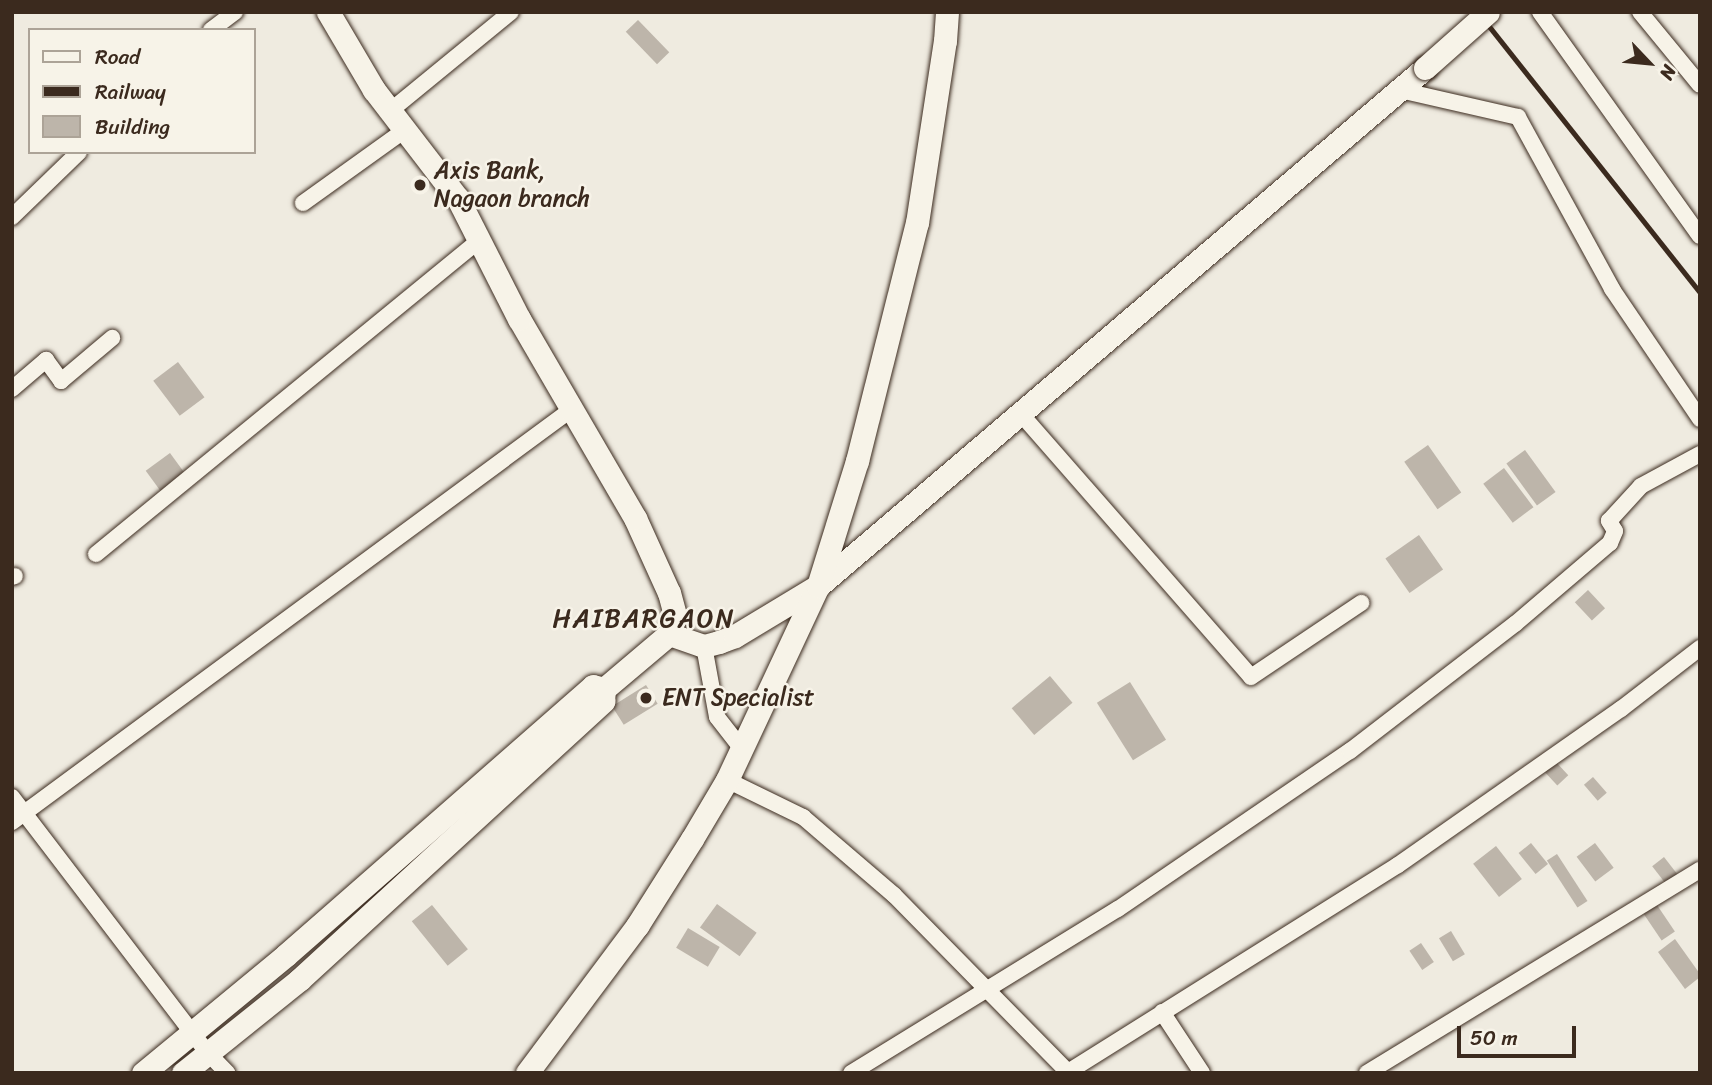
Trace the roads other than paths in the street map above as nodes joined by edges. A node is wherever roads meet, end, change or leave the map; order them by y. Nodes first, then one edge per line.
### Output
1 (235, 12) edge
2 (328, 12) edge
3 (511, 12) edge
4 (947, 12) edge
5 (1488, 12) edge
6 (1540, 12) edge
7 (1640, 12) edge
8 (214, 28) edge
9 (1700, 85) edge
10 (1400, 90) junction
11 (390, 111) junction
12 (405, 130) junction
13 (77, 154) edge
14 (303, 203) dead end
15 (14, 212) edge
16 (1700, 236) edge
17 (479, 240) junction
18 (112, 338) dead end
19 (12, 389) edge
20 (572, 409) junction
21 (1021, 414) junction
22 (1700, 419) edge
23 (1700, 454) edge
24 (96, 554) dead end
25 (818, 586) junction
26 (1361, 603) dead end
27 (669, 634) junction
28 (704, 646) junction
29 (1700, 648) edge
30 (604, 690) junction
31 (741, 748) junction
32 (727, 780) junction
33 (12, 797) edge
34 (19, 817) edge
35 (1700, 870) edge
36 (987, 990) junction
37 (1162, 1012) junction
38 (193, 1033) junction
39 (208, 1053) junction
40 (143, 1073) edge
41 (183, 1073) edge
42 (227, 1073) edge
43 (527, 1073) edge
44 (851, 1073) edge
45 (1068, 1073) edge
46 (1202, 1073) edge
47 (1367, 1073) edge

1 - 8 street
2 - 11 main road
3 - 11 street
4 - 25 main road
5 - 10 main road, bridge
6 - 16 street
7 - 9 street
10 - 21 main road
10 - 22 street
11 - 12 main road
12 - 14 street
12 - 17 main road
13 - 15 street
17 - 20 main road
17 - 24 street
18 - 19 street
20 - 27 main road
20 - 34 street
21 - 25 main road
21 - 26 street
23 - 36 street
25 - 28 main road
25 - 31 main road
27 - 28 main road
27 - 30 main road
28 - 31 street
29 - 37 street
30 - 38 main road
30 - 39 main road
31 - 32 main road
32 - 36 street
32 - 43 main road
33 - 34 street
34 - 38 street
35 - 47 street
36 - 44 street
36 - 45 street
37 - 45 street
37 - 46 street
38 - 39 street
38 - 40 main road
39 - 41 main road
39 - 42 street

